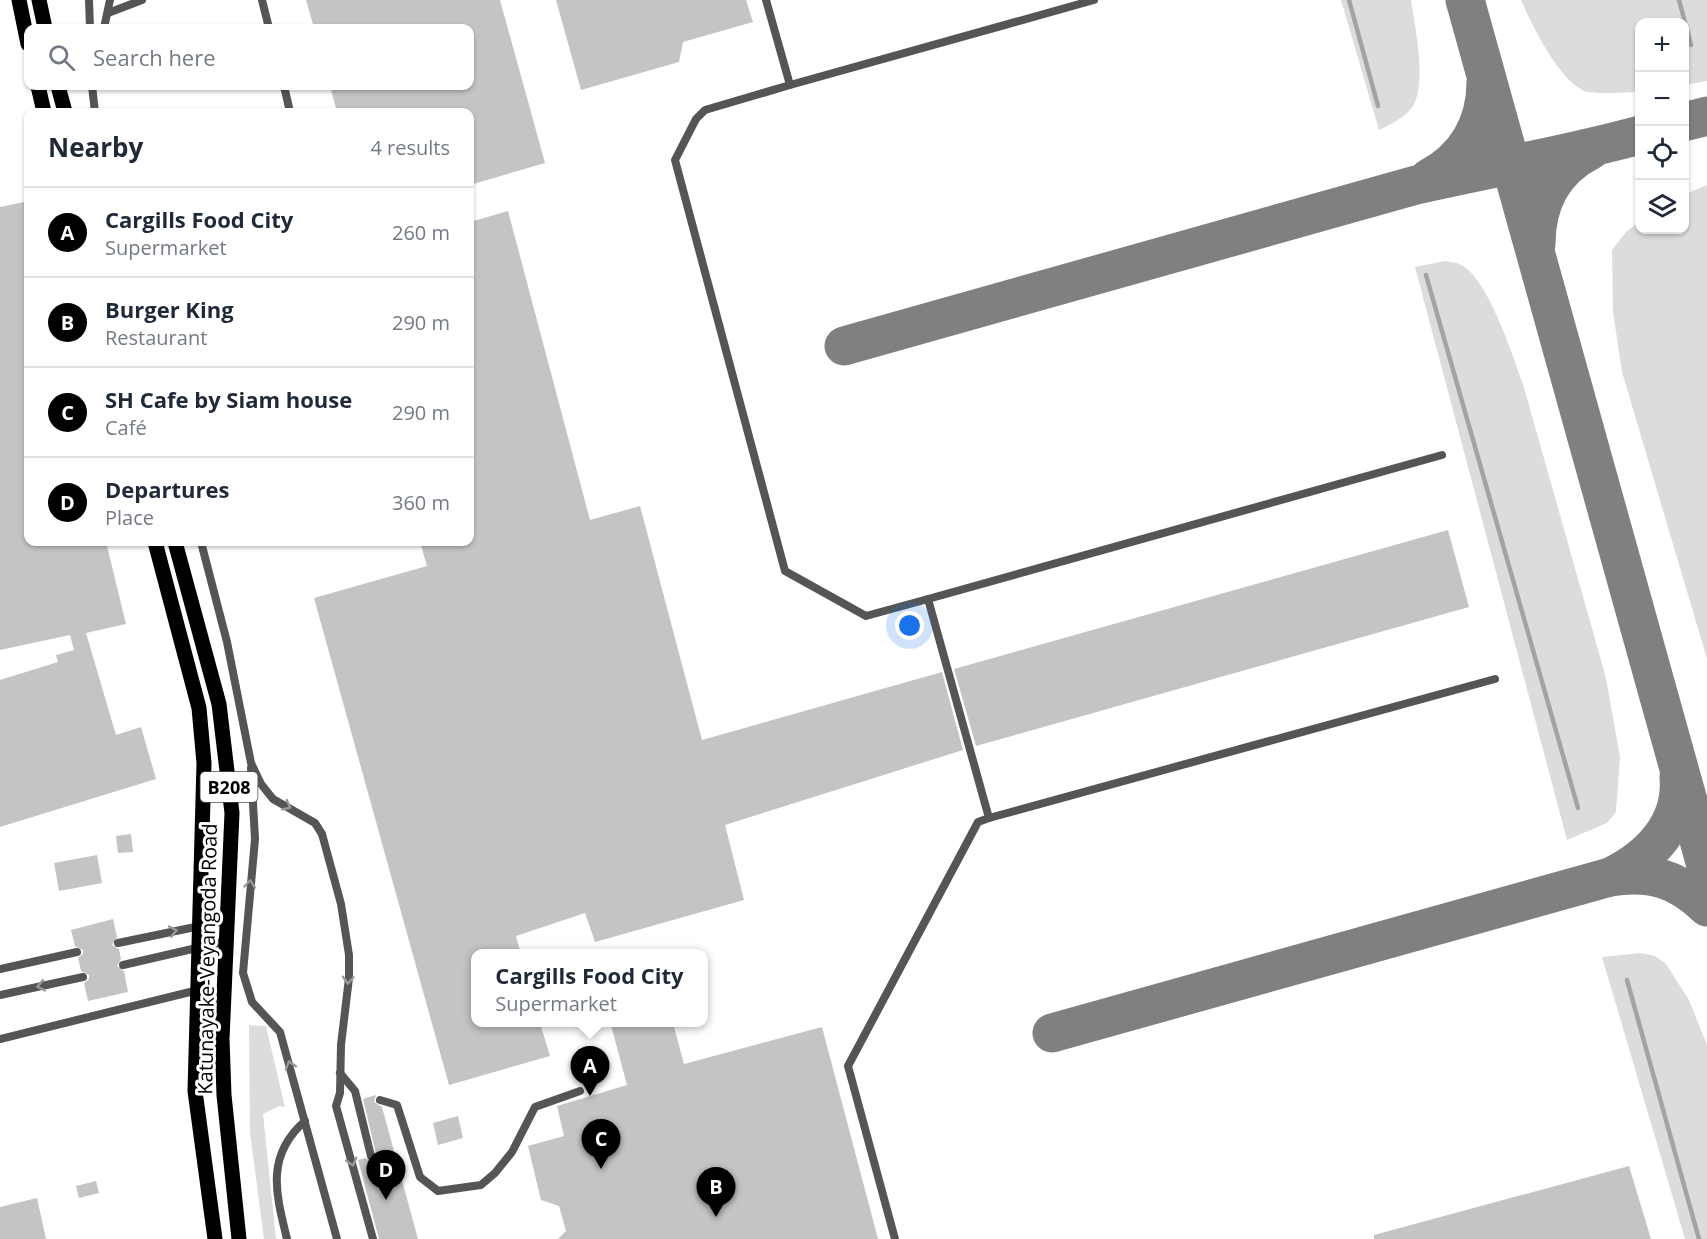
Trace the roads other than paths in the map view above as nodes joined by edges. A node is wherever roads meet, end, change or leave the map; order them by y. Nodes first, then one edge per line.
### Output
1 (19, 0) edge
2 (39, 0) edge
3 (89, 0) edge
4 (110, 0) edge
5 (142, 0) edge
6 (262, 0) edge
7 (766, 0) edge
8 (1094, 0) edge
9 (108, 13) junction
10 (24, 24) edge
11 (44, 24) edge
12 (90, 24) edge
13 (105, 24) edge
14 (268, 24) edge
15 (790, 85) junction
16 (39, 90) edge
17 (59, 90) edge
18 (92, 90) edge
19 (285, 90) edge
20 (43, 108) edge
21 (64, 108) edge
22 (95, 108) edge
23 (289, 108) edge
24 (1442, 455) dead end
25 (156, 546) edge
26 (176, 546) edge
27 (202, 546) edge
28 (928, 599) junction
29 (1495, 679) dead end
30 (251, 763) junction
31 (989, 818) junction
32 (229, 920) junction
33 (200, 926) junction
34 (227, 941) junction
35 (118, 943) dead end
36 (200, 947) junction
37 (77, 952) dead end
38 (123, 965) dead end
39 (0, 969) edge
40 (82, 977) dead end
41 (198, 990) junction
42 (0, 995) edge
43 (0, 1039) edge
44 (340, 1073) junction
45 (580, 1091) dead end
46 (380, 1100) dead end
47 (305, 1122) junction
48 (371, 1156) dead end
49 (215, 1239) edge
50 (239, 1239) edge
51 (287, 1239) edge
52 (337, 1239) edge
53 (373, 1239) edge
54 (895, 1239) edge

1 - 10 main road
2 - 11 main road
3 - 12 lane
4 - 9 lane
5 - 9 lane
6 - 14 lane
7 - 15 lane
8 - 15 lane
9 - 13 lane
15 - 28 lane
16 - 20 main road
17 - 21 main road
18 - 22 lane
19 - 23 lane
24 - 28 lane
25 - 33 main road, Katunayake-Veyangoda Road / B208
26 - 32 main road, Katunayake-Veyangoda Road / B208
27 - 30 lane
28 - 31 lane
29 - 31 lane
30 -> 44 lane
47 -> 30 lane
31 - 54 lane
32 - 33 lane
32 - 34 main road, Katunayake-Veyangoda Road / B208
35 -> 33 lane
33 - 36 main road, Katunayake-Veyangoda Road / B208
34 - 36 lane
34 - 50 main road, Katunayake-Veyangoda Road / B208
36 - 38 lane
36 - 41 main road, Katunayake-Veyangoda Road / B208
37 - 39 lane
40 -> 42 lane
41 - 43 lane
41 - 49 main road, Katunayake-Veyangoda Road / B208
44 - 48 lane
44 -> 53 lane
45 - 46 lane
47 - 51 lane
47 - 52 lane

